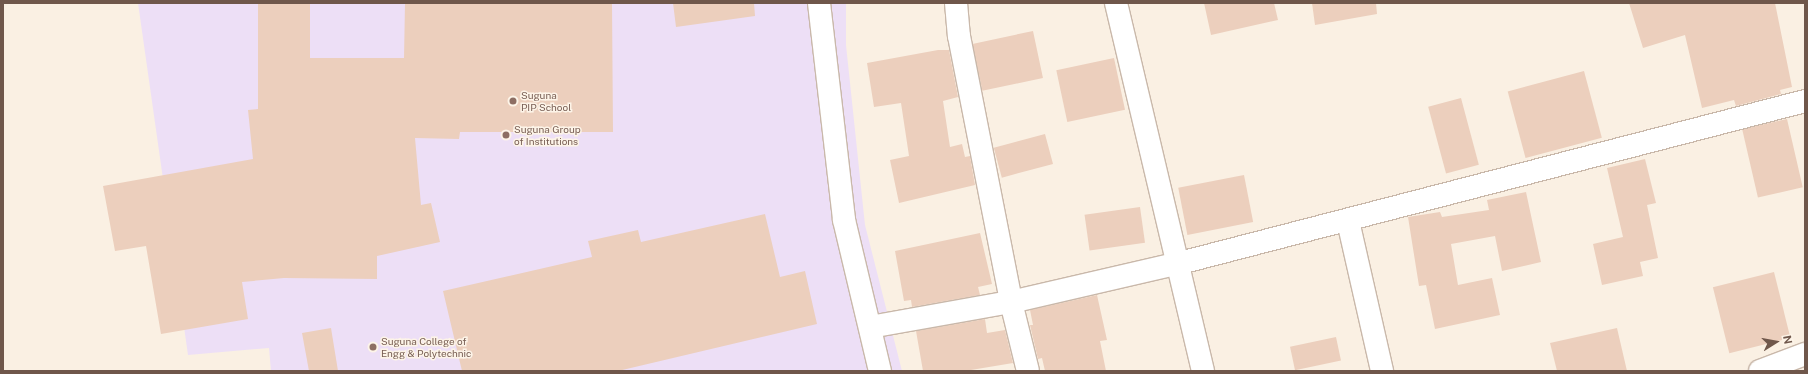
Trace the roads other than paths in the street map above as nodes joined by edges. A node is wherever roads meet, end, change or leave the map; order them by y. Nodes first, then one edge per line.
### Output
1 (818, 3) edge
2 (956, 3) edge
3 (1116, 3) edge
4 (1805, 101) edge
5 (1348, 222) junction
6 (1180, 263) junction
7 (1011, 302) junction
8 (870, 327) junction
9 (1805, 354) edge
10 (880, 371) edge
11 (1028, 371) edge
12 (1203, 371) edge
13 (1382, 371) edge
14 (1760, 371) edge

1 - 8 street
2 - 7 street
3 - 6 street
4 - 5 street
5 - 6 street
5 - 13 street
6 - 7 street
6 - 12 street
7 - 8 street
7 - 11 street
8 - 10 street
9 - 14 street

